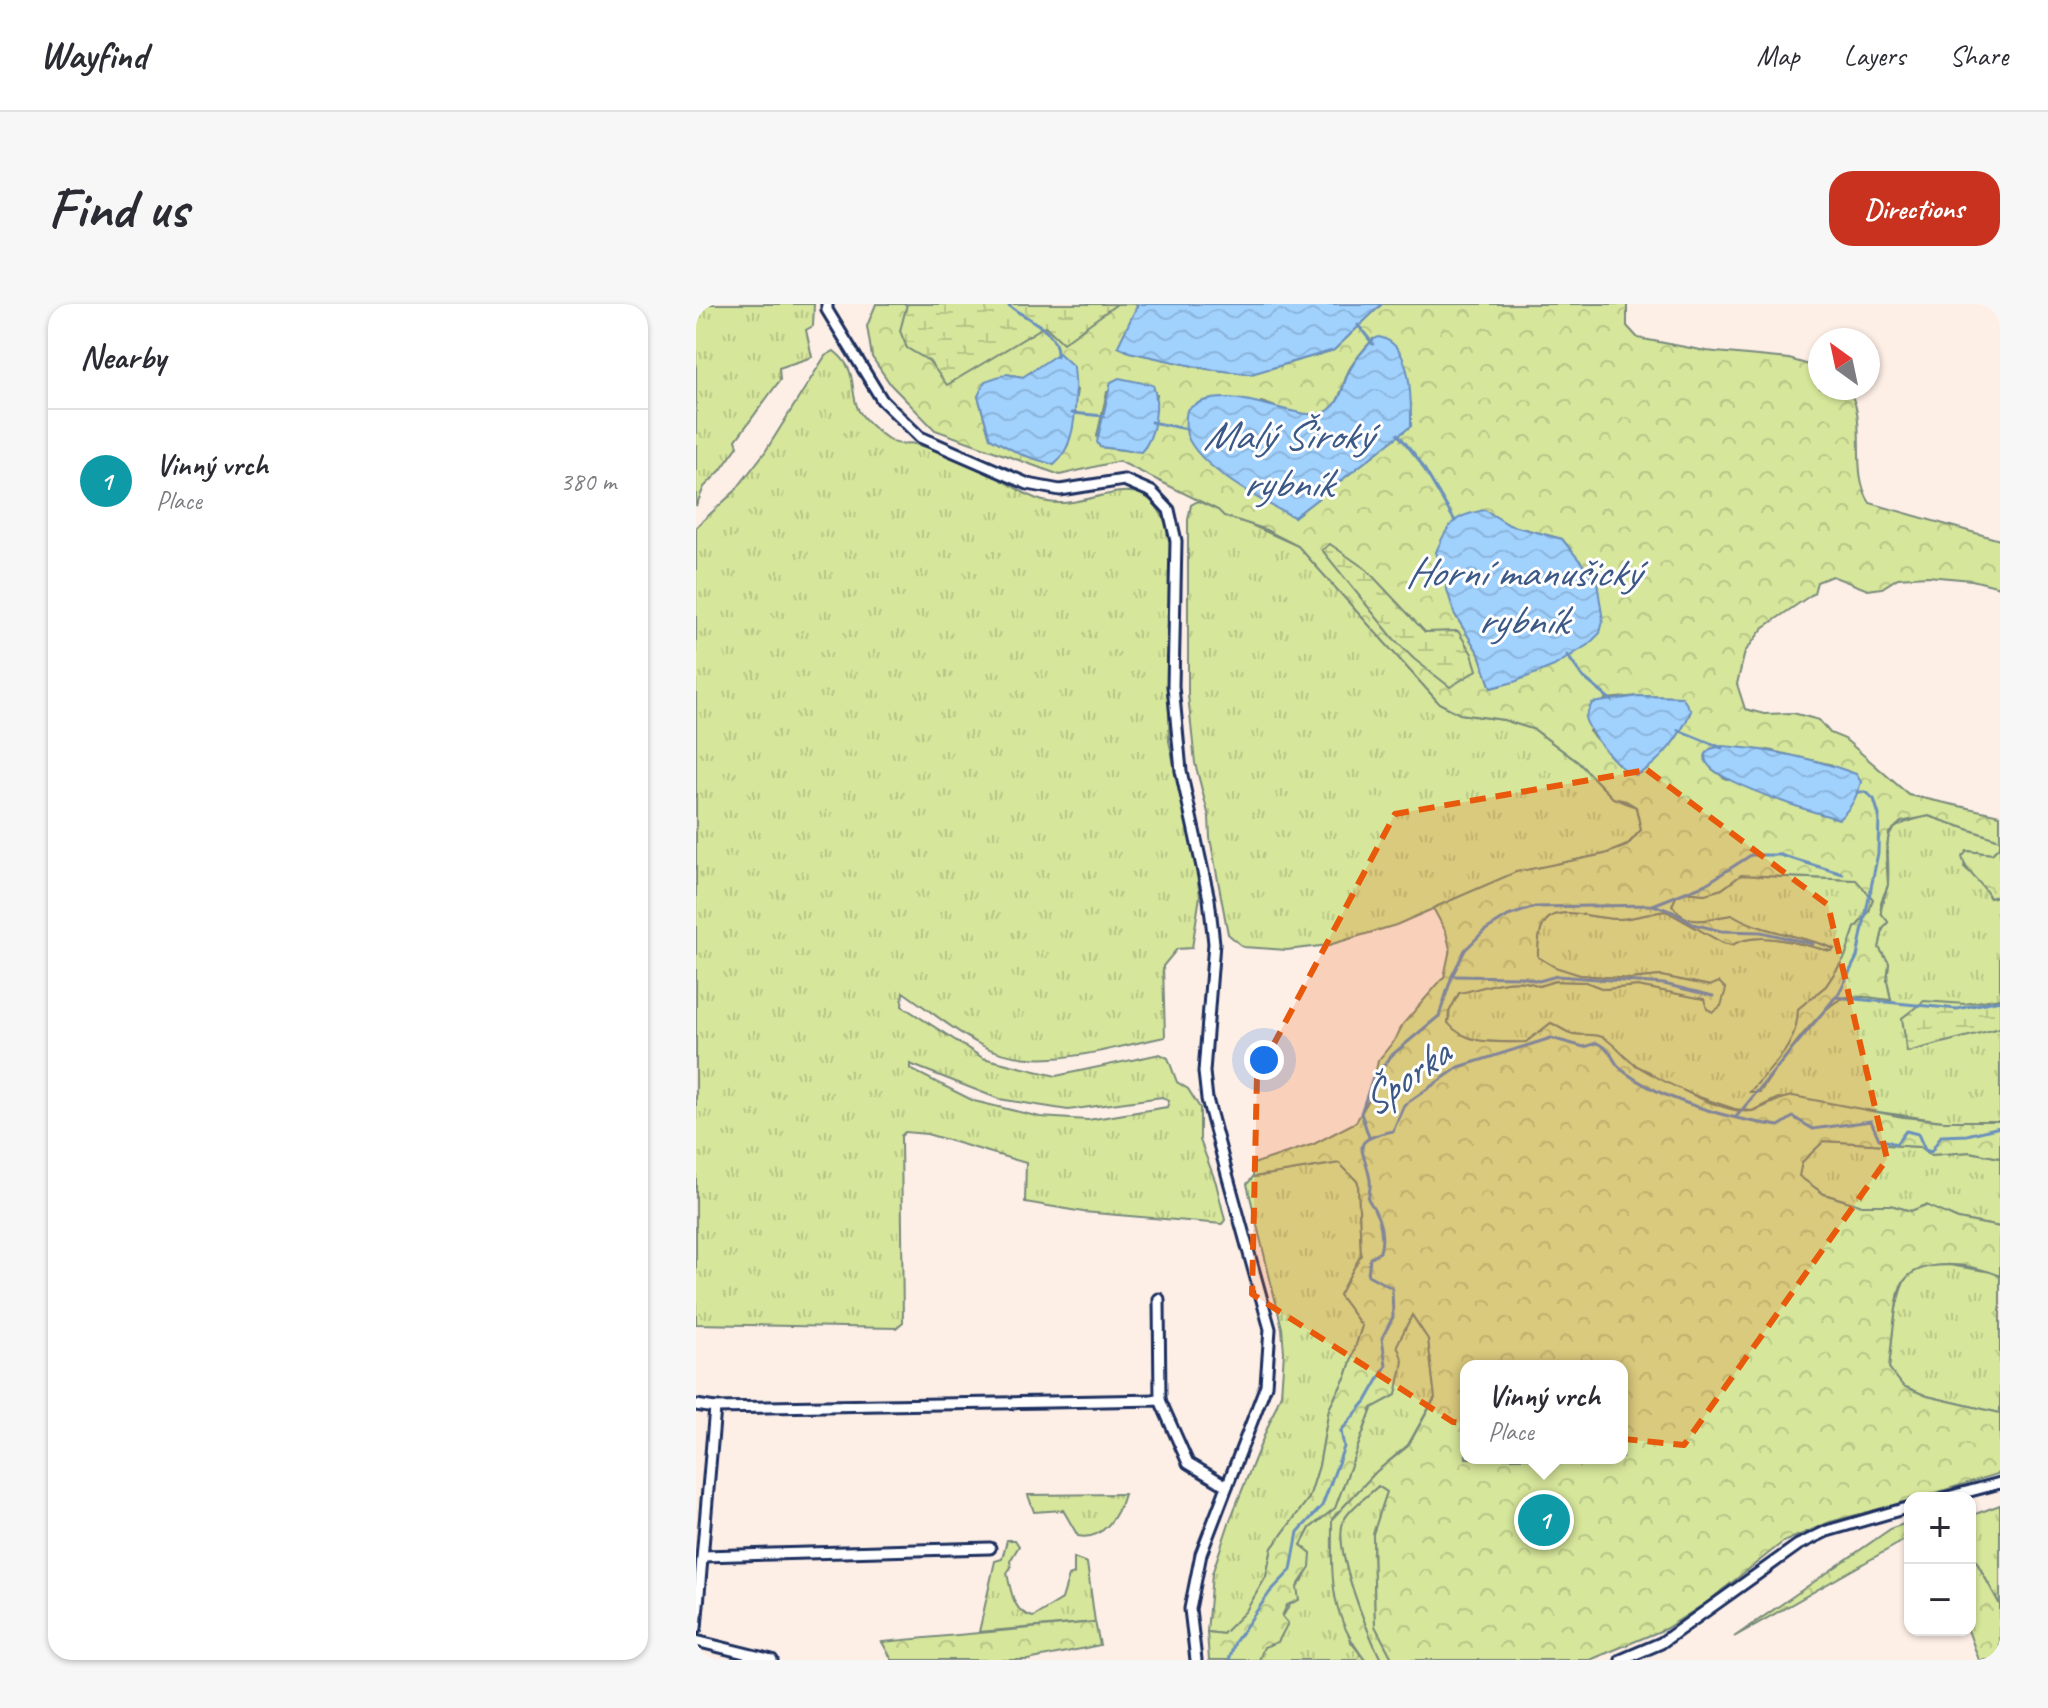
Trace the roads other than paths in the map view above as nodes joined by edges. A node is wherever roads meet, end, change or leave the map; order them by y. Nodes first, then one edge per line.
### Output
1 (827, 304) edge
2 (1159, 1299) dead end
3 (1160, 1400) junction
4 (696, 1405) edge
5 (715, 1408) junction
6 (2000, 1483) edge
7 (1227, 1486) junction
8 (1966, 1492) edge
9 (696, 1497) edge
10 (708, 1499) junction
11 (1904, 1509) edge
12 (990, 1548) dead end
13 (703, 1556) junction
14 (696, 1628) edge
15 (696, 1641) edge
16 (772, 1660) edge
17 (1196, 1660) edge
18 (1621, 1660) edge

1 - 7 street
2 - 3 street
3 - 5 street
3 - 7 street
4 - 5 street
5 - 10 street
6 - 8 street
7 - 17 street
9 - 10 street
10 - 13 street
11 - 18 street
12 - 13 street
13 - 14 street
15 - 16 street

